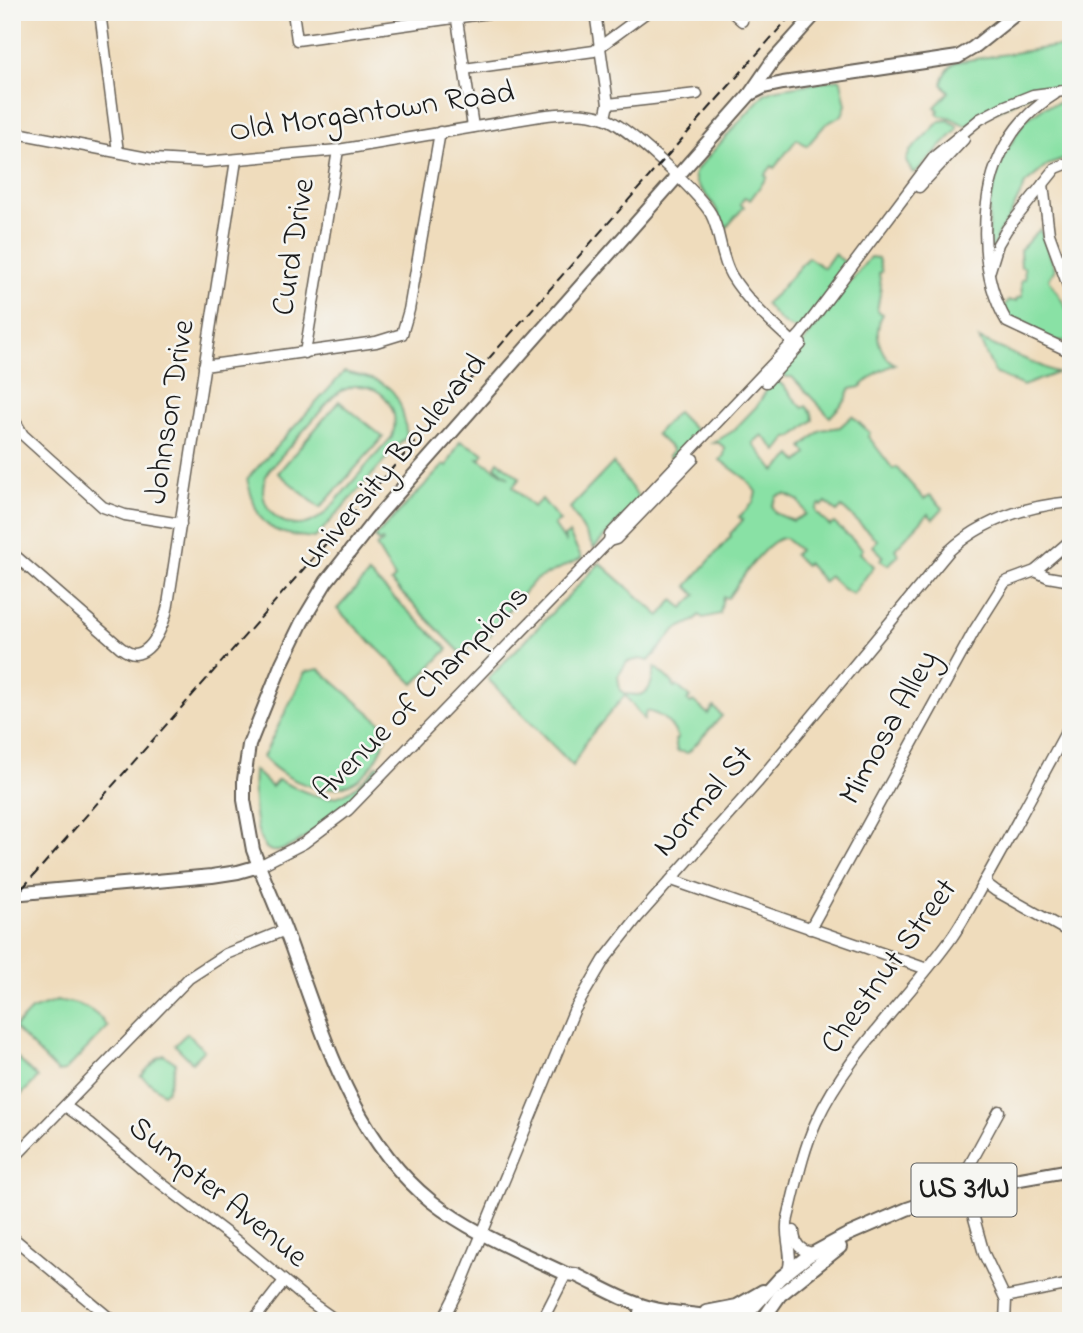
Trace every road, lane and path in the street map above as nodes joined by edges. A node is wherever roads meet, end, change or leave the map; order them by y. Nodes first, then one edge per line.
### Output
1 (100, 12) edge
2 (293, 12) edge
3 (496, 12) edge
4 (595, 12) edge
5 (647, 12) edge
6 (732, 12) edge
7 (817, 12) edge
8 (1018, 12) edge
9 (456, 15) edge
10 (742, 21) dead end
11 (601, 48) junction
12 (464, 69) junction
13 (1071, 90) edge
14 (1059, 92) junction
15 (697, 94) dead end
16 (750, 94) junction
17 (608, 104) junction
18 (605, 118) junction
19 (473, 127) junction
20 (12, 132) edge
21 (440, 132) junction
22 (338, 150) junction
23 (118, 152) junction
24 (236, 160) junction
25 (1071, 162) edge
26 (678, 176) junction
27 (1043, 184) junction
28 (990, 272) junction
29 (1071, 294) edge
30 (796, 345) junction
31 (1053, 345) junction
32 (1071, 345) edge
33 (1071, 352) edge
34 (305, 353) junction
35 (204, 366) junction
36 (12, 416) edge
37 (1071, 502) edge
38 (181, 524) junction
39 (1071, 540) edge
40 (12, 553) edge
41 (1035, 571) junction
42 (1071, 581) edge
43 (1071, 723) edge
44 (259, 866) junction
45 (672, 880) junction
46 (984, 882) junction
47 (12, 894) edge
48 (810, 929) junction
49 (285, 930) junction
50 (1071, 933) edge
51 (927, 969) junction
52 (65, 1105) junction
53 (999, 1111) dead end
54 (12, 1160) edge
55 (1071, 1170) edge
56 (968, 1189) junction
57 (791, 1213) junction
58 (864, 1229) junction
59 (482, 1233) junction
60 (12, 1237) edge
61 (814, 1253) junction
62 (566, 1274) junction
63 (784, 1274) junction
64 (284, 1281) junction
65 (1071, 1284) edge
66 (1005, 1297) junction
67 (690, 1314) junction
68 (724, 1320) edge
69 (113, 1321) edge
70 (253, 1321) edge
71 (337, 1321) edge
72 (442, 1321) edge
73 (542, 1321) edge
74 (662, 1321) edge
75 (762, 1321) edge
76 (1005, 1321) edge

1 - 23 street
2 - 9 street
3 - 9 street
4 - 11 street
5 - 11 street
6 - 10 street
7 - 16 main road, University Boulevard
8 - 16 main road
9 - 12 street
11 - 12 street
11 - 17 street
12 - 19 street
13 - 14 street, Avenue of Champions
14 - 28 street
14 - 30 street, Avenue of Champions
15 - 17 street
16 - 26 main road, University Boulevard
17 - 18 street
18 - 19 street, Old Morgantown Road
18 - 26 street, Old Morgantown Road
19 - 21 street, Old Morgantown Road
20 - 23 street, Old Morgantown Road
21 - 22 street, Old Morgantown Road
21 - 34 street
22 - 24 street, Old Morgantown Road
22 - 34 street, Curd Drive
23 - 24 street, Old Morgantown Road
24 - 35 street, Johnson Drive
25 - 27 street
26 - 30 street, Old Morgantown Road
26 - 44 main road, University Boulevard
27 - 28 street
27 - 29 street
28 - 31 street
30 - 44 street, Avenue of Champions
31 - 32 street
31 - 33 street
34 - 35 street
35 - 38 street, Johnson Drive
36 - 38 street
37 - 45 street, Normal St
38 - 40 street, Johnson Drive
39 - 41 street, Mimosa Alley
41 - 42 street
41 - 48 street, Mimosa Alley
43 - 46 street, Chestnut Street
44 - 47 main road
44 - 49 main road, University Boulevard
45 - 48 street
45 - 59 street, Normal St
46 - 50 street
46 - 51 street, Chestnut Street
48 - 51 street
49 - 52 street
49 - 59 main road, University Boulevard
51 - 57 street, Chestnut Street
52 - 54 street
52 - 64 street, Sumpter Avenue
53 - 56 street
55 - 56 main road, US 31W
56 - 58 main road, US 31W
56 - 66 street
57 - 61 street, Chestnut Street
57 - 63 street, Chestnut Street
58 - 61 main road
58 - 75 main road
59 - 62 main road, University Boulevard
59 - 72 street, Normal St
60 - 69 street
61 - 63 main road
62 - 67 main road, University Boulevard
62 - 73 street
62 - 74 main road, University Boulevard
63 - 67 main road
63 - 68 main road
64 - 70 street
64 - 71 street, Sumpter Avenue
65 - 66 street
66 - 76 street
67 - 68 main road, University Boulevard

